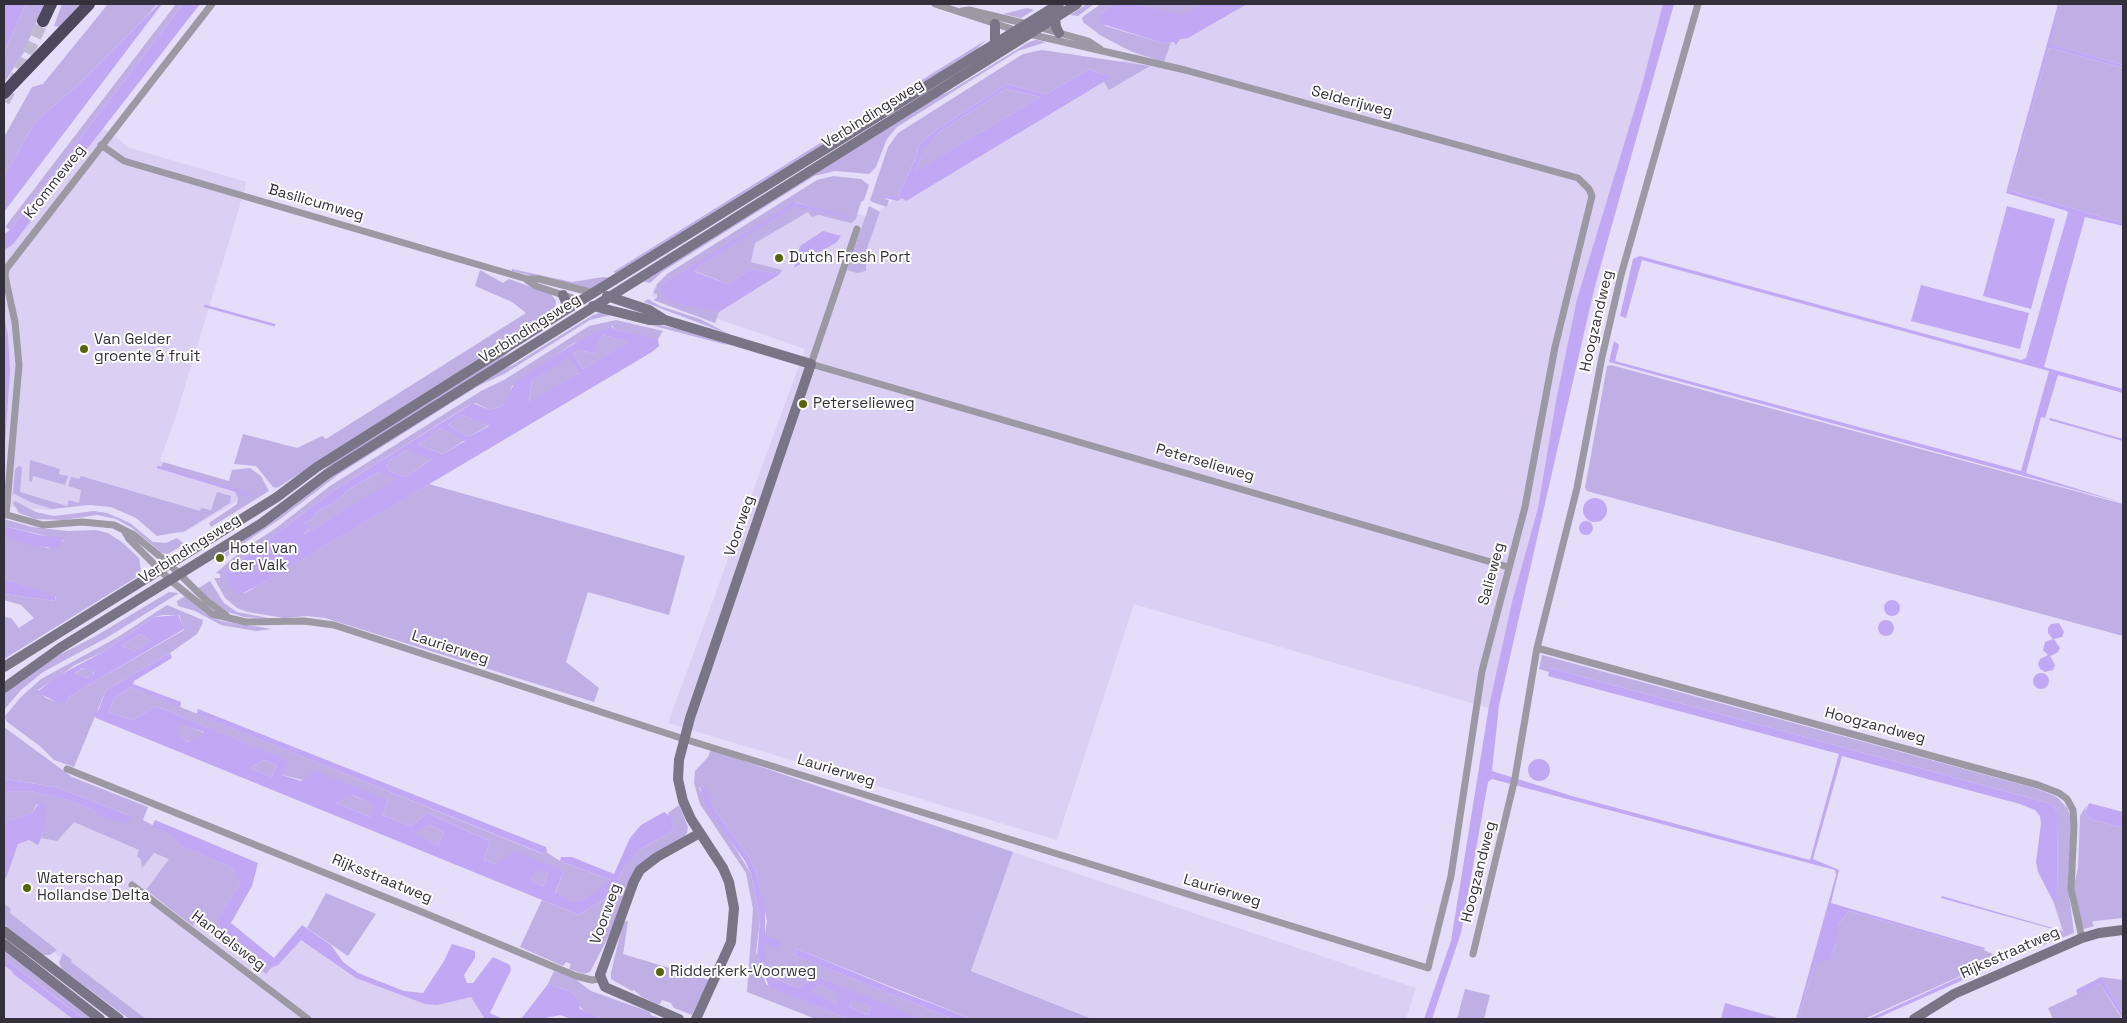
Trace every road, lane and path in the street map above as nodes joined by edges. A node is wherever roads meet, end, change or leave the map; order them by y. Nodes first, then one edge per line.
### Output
1 (50, 4) edge
2 (89, 4) edge
3 (212, 4) edge
4 (935, 4) edge
5 (1059, 4) edge
6 (1077, 4) edge
7 (1698, 4) edge
8 (962, 11) junction
9 (1055, 17) junction
10 (43, 20) tunnel mouth
11 (995, 24) junction
12 (1038, 27) junction
13 (1027, 29) junction
14 (1015, 30) junction
15 (1059, 33) junction
16 (995, 42) junction
17 (1102, 50) junction
18 (4, 93) edge
19 (101, 145) junction
20 (1590, 188) joint
21 (857, 229) dead end
22 (526, 279) junction
23 (630, 284) junction
24 (596, 293) junction
25 (563, 295) junction
26 (610, 297) junction
27 (581, 301) junction
28 (633, 304) junction
29 (594, 306) junction
30 (564, 311) junction
31 (665, 320) junction
32 (811, 364) junction
33 (5, 515) edge
34 (163, 566) junction
35 (1508, 567) junction
36 (174, 577) junction
37 (1537, 648) junction
38 (4, 667) edge
39 (4, 688) edge
40 (684, 739) junction
41 (68, 769) dead end
42 (700, 833) junction
43 (132, 885) dead end
44 (2123, 930) edge
45 (4, 931) edge
46 (2082, 938) junction
47 (4, 944) edge
48 (1473, 954) dead end
49 (1428, 968) joint
50 (600, 979) junction
51 (100, 1019) edge
52 (119, 1019) edge
53 (308, 1019) edge
54 (679, 1019) edge
55 (696, 1019) edge
56 (1914, 1019) edge

1 - 10 highway
2 - 18 highway, bridge
3 - 19 street, Krommeweg
4 - 8 street
5 - 13 street, Verbindingsweg
6 - 9 street, Verbindingsweg
7 - 37 street, Hoogzandweg
8 - 11 street
8 - 13 street, Selderijweg
9 - 12 street, Verbindingsweg
9 - 15 street
11 - 14 street
11 - 16 street
12 - 13 street, Verbindingsweg
12 - 15 street, Selderijweg
13 - 14 street, Verbindingsweg
13 - 17 street, Selderijweg
13 - 23 street, Verbindingsweg
14 - 16 street, Verbindingsweg
15 - 17 street, Selderijweg
16 - 24 street, Verbindingsweg
17 - 20 street, Selderijweg
19 - 22 street, Basilicumweg
19 - 33 street, Krommeweg
20 - 35 street, Salieweg
21 - 32 street, Voorweg
22 - 24 street, Basilicumweg
22 - 25 street, Basilicumweg
23 - 26 street, Verbindingsweg
23 - 28 street
24 - 26 street, Peterselieweg
24 - 27 street, Verbindingsweg
25 - 27 street, Basilicumweg
25 - 30 street
26 - 28 street, Peterselieweg
26 - 29 street, Verbindingsweg
27 - 29 street, Peterselieweg
27 - 30 street, Verbindingsweg
28 - 31 street, Peterselieweg
29 - 31 street, Peterselieweg
29 - 36 street, Verbindingsweg
30 - 34 street, Verbindingsweg
31 - 32 street, Peterselieweg
32 - 35 street, Peterselieweg
32 - 40 street, Voorweg
33 - 34 street
34 - 36 street, Laurierweg
34 - 38 street, Verbindingsweg
35 - 49 street, Salieweg
36 - 39 street, Verbindingsweg
36 - 40 street, Laurierweg
37 - 46 street, Hoogzandweg
37 - 48 street, Hoogzandweg
40 - 42 street, Voorweg
40 - 49 street, Laurierweg
41 - 50 street, Rijksstraatweg
42 - 50 street, Voorweg
42 - 55 street, Voorweg
43 - 53 street, Handelsweg
44 - 46 street, Rijksstraatweg
45 - 52 street
46 - 56 street, Rijksstraatweg
47 - 51 street
50 - 54 street, Rijksstraatweg

